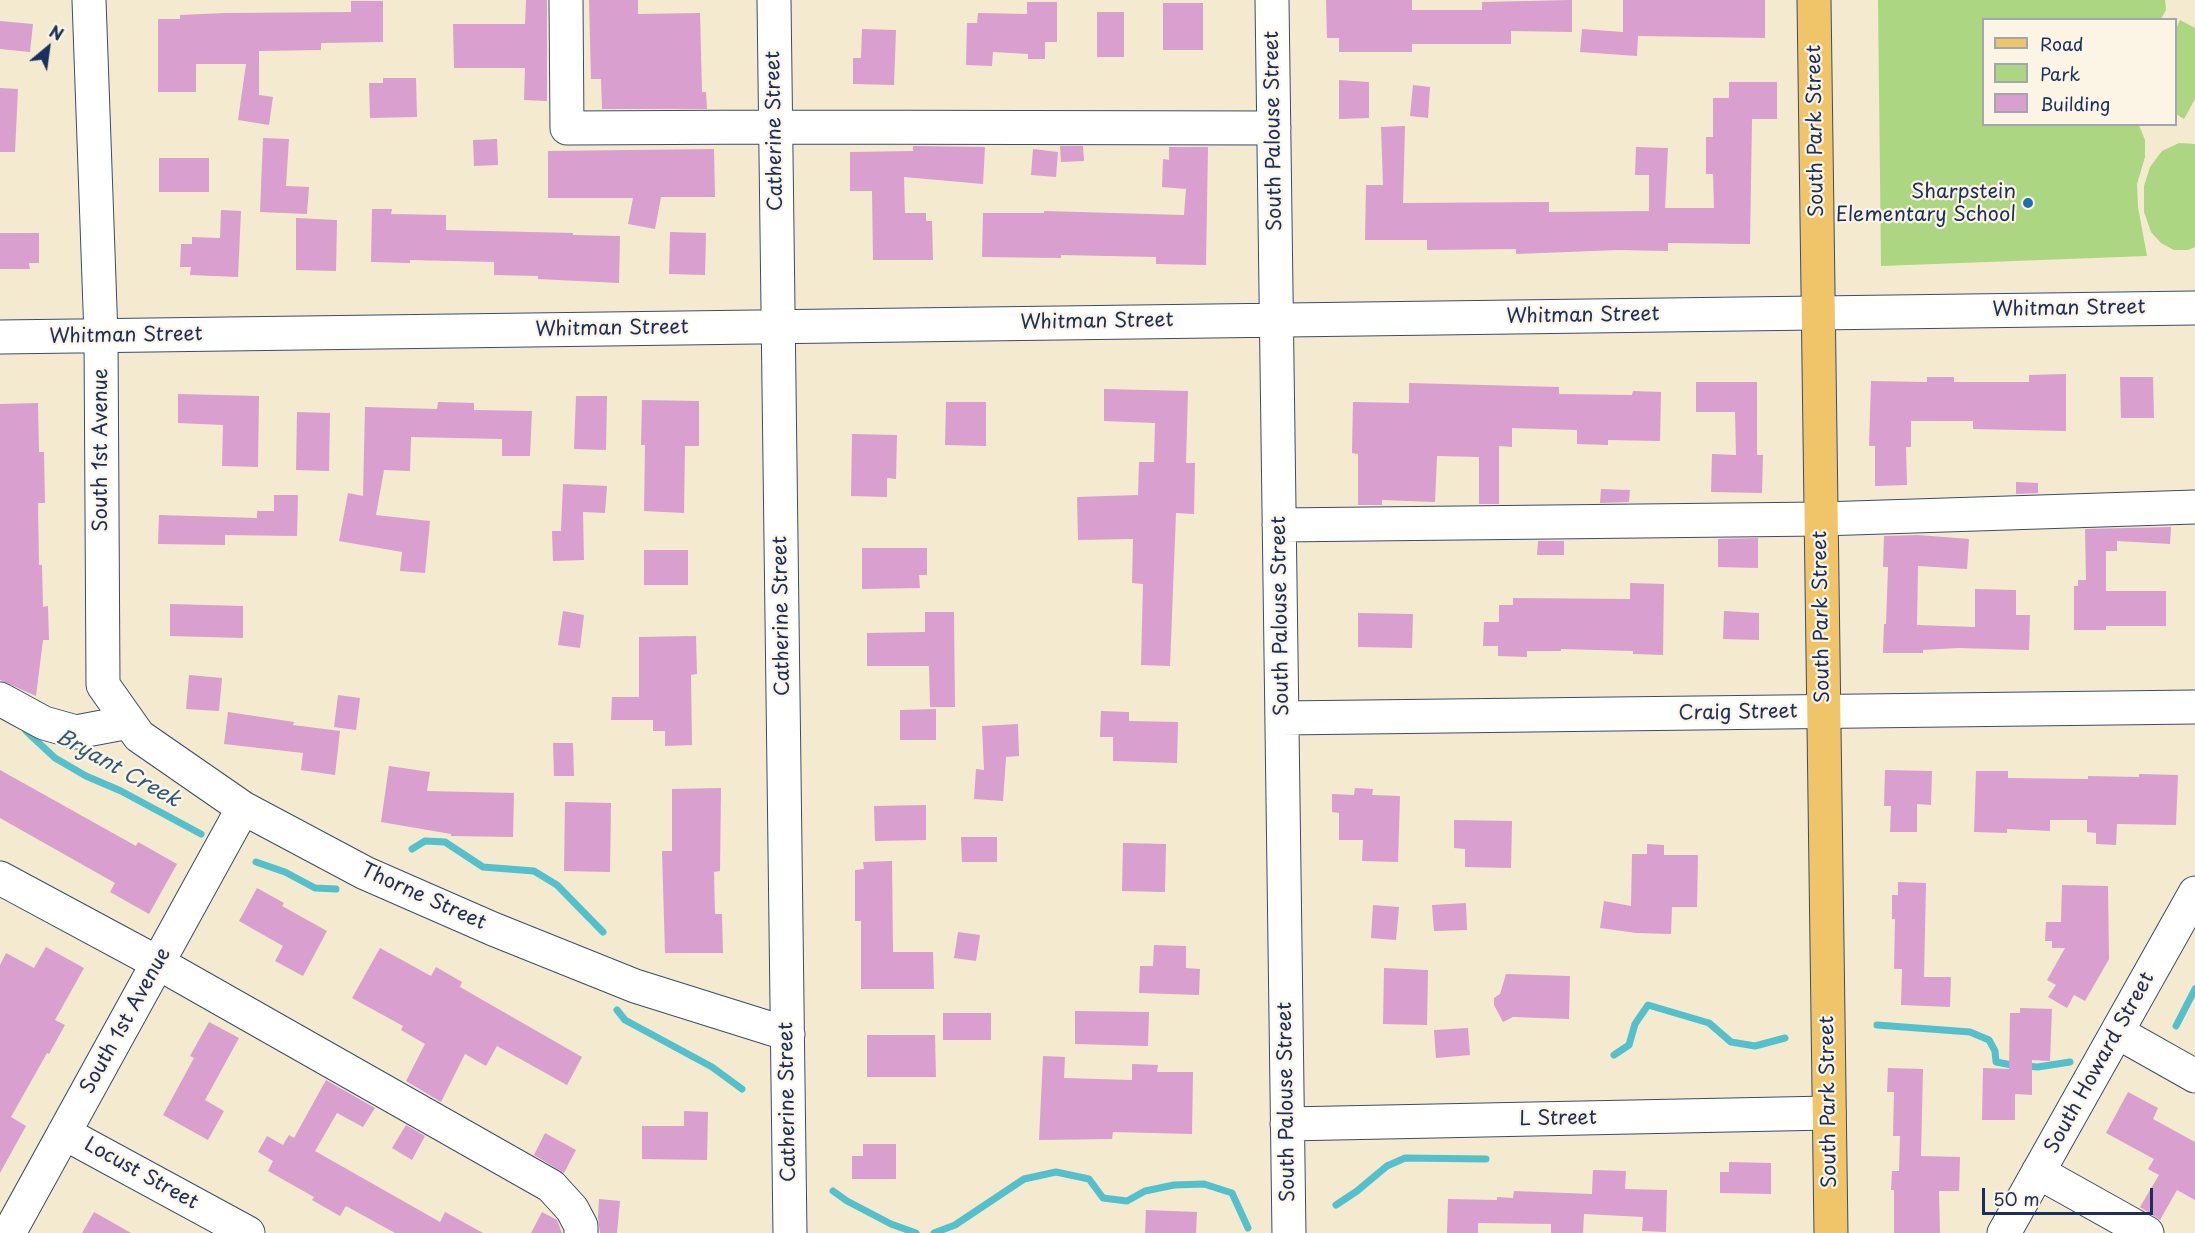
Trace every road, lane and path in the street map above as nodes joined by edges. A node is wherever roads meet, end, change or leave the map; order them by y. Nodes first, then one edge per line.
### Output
1 (89, 0) edge
2 (566, 0) edge
3 (774, 0) edge
4 (1272, 0) edge
5 (1814, 0) edge
6 (775, 127) junction
7 (1274, 128) junction
8 (2195, 308) edge
9 (1818, 312) junction
10 (1276, 320) junction
11 (778, 326) junction
12 (101, 336) junction
13 (0, 337) edge
14 (2195, 507) edge
15 (1821, 519) junction
16 (1280, 525) junction
17 (103, 685) joint
18 (0, 699) edge
19 (2195, 707) edge
20 (1824, 712) junction
21 (1282, 718) junction
22 (129, 722) junction
23 (243, 808) junction
24 (0, 878) edge
25 (2195, 893) edge
26 (158, 963) junction
27 (2117, 1032) junction
28 (788, 1034) junction
29 (2195, 1076) edge
30 (1829, 1113) junction
31 (1287, 1124) junction
32 (64, 1133) junction
33 (2038, 1173) junction
34 (9, 1233) edge
35 (248, 1233) edge
36 (581, 1233) edge
37 (790, 1233) edge
38 (1289, 1233) edge
39 (1831, 1233) edge
40 (2004, 1233) edge
41 (2147, 1233) edge

1 - 12 street, South 1st Avenue
2 - 6 street
3 - 6 street, Catherine Street
4 - 7 street, South Palouse Street
5 - 9 main road, South Park Street
6 - 7 street
6 - 11 street, Catherine Street
7 - 10 street, South Palouse Street
8 - 9 street, Whitman Street
9 - 10 street, Whitman Street
9 - 15 main road, South Park Street
10 - 11 street, Whitman Street
10 - 16 street, South Palouse Street
11 - 12 street, Whitman Street
11 - 28 street, Catherine Street
12 - 13 street, Whitman Street
12 - 17 street, South 1st Avenue
14 - 15 street
15 - 16 street
15 - 20 main road, South Park Street
16 - 21 street, South Palouse Street
17 - 22 street, Thorne Street
18 - 22 street
19 - 20 street, Craig Street
20 - 21 street, Craig Street
20 - 30 main road, South Park Street
21 - 31 street, South Palouse Street
22 - 23 street, Thorne Street
23 - 26 street, South 1st Avenue
23 - 28 street, Thorne Street
24 - 26 street
25 - 27 street, South Howard Street
26 - 32 street, South 1st Avenue
26 - 36 street
27 - 29 street
27 - 33 street, South Howard Street
28 - 37 street, Catherine Street
30 - 31 street, L Street
30 - 39 main road, South Park Street
31 - 38 street, South Palouse Street
32 - 34 street, South 1st Avenue
32 - 35 street, Locust Street
33 - 40 street, South Howard Street
33 - 41 street

